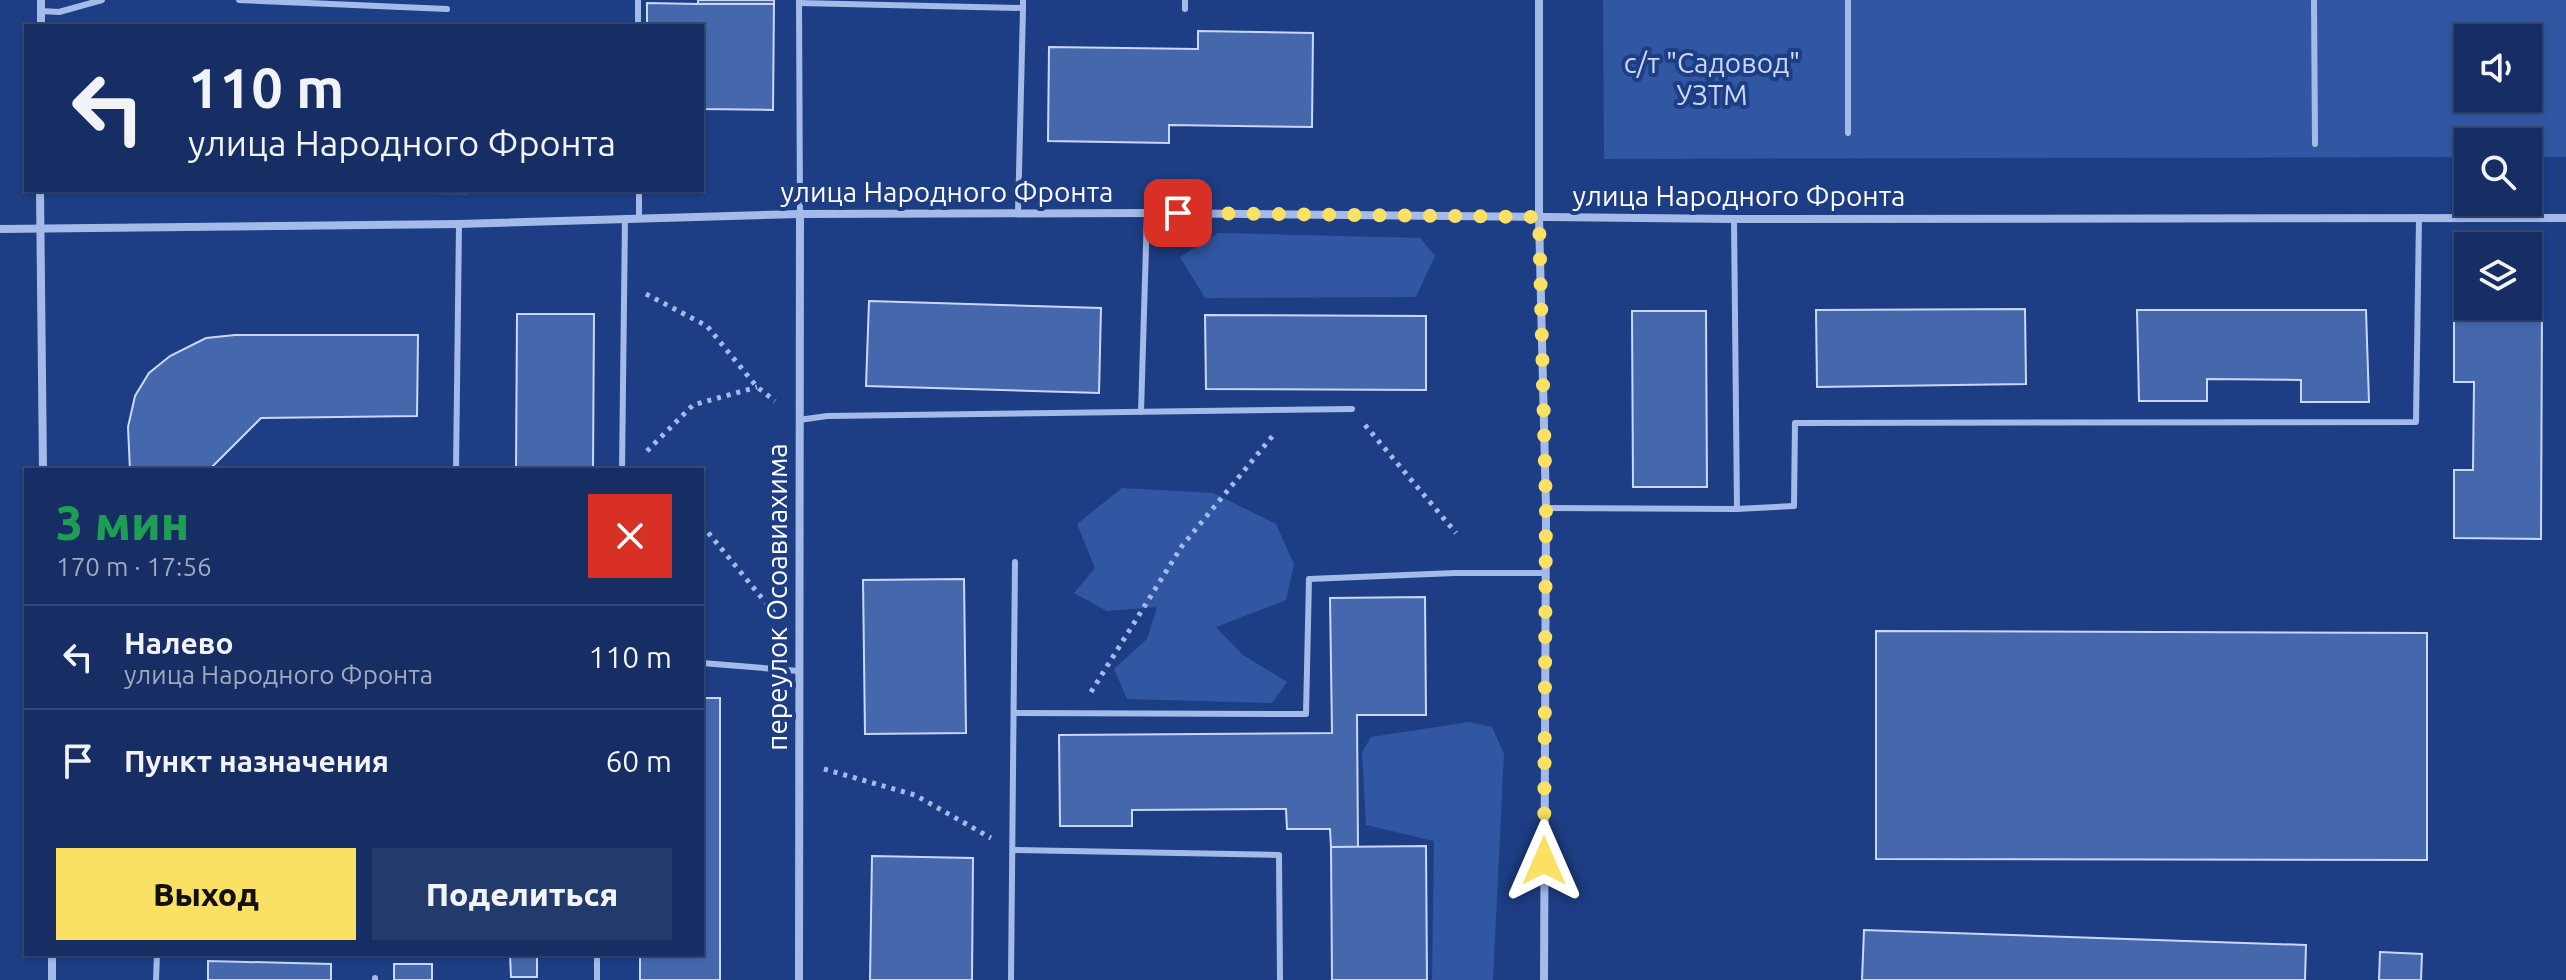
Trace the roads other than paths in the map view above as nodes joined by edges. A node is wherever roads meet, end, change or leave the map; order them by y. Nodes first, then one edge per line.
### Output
1 (41, 0) edge
2 (102, 0) edge
3 (239, 0) edge
4 (638, 0) edge
5 (1185, 0) edge
6 (1539, 0) edge
7 (1848, 0) edge
8 (2314, 0) edge
9 (799, 2) edge
10 (1023, 4) edge
11 (447, 9) dead end
12 (1185, 9) dead end
13 (41, 11) junction
14 (41, 24) edge
15 (638, 24) edge
16 (1848, 133) dead end
17 (2315, 144) dead end
18 (40, 192) edge
19 (639, 192) edge
20 (1018, 213) junction
21 (1147, 213) junction
22 (800, 214) junction
23 (639, 217) junction
24 (1539, 217) junction
25 (2419, 217) junction
26 (625, 218) junction
27 (2566, 218) edge
28 (1734, 219) junction
29 (459, 224) junction
30 (0, 229) edge
31 (39, 230) junction
32 (1352, 409) road end
33 (1141, 412) junction
34 (799, 420) junction
35 (43, 468) edge
36 (456, 468) edge
37 (622, 468) edge
38 (1546, 508) junction
39 (1737, 509) junction
40 (1015, 562) dead end
41 (1545, 573) junction
42 (704, 663) edge
43 (799, 671) junction
44 (1015, 713) junction
45 (1013, 850) junction
46 (52, 956) edge
47 (157, 956) edge
48 (597, 956) edge
49 (52, 980) edge
50 (156, 980) edge
51 (597, 980) edge
52 (799, 980) edge
53 (1011, 980) edge
54 (1280, 980) edge
55 (1544, 980) edge

1 - 13 street
2 - 13 lane
3 - 11 lane
4 - 15 lane
5 - 12 lane
6 - 24 street
7 - 16 lane
8 - 17 lane
9 - 10 lane
9 - 22 lane
10 - 20 lane
13 - 14 street
18 - 31 street
19 - 23 lane
20 - 21 street, улица Народного Фронта
20 - 22 street, улица Народного Фронта
21 - 24 street, улица Народного Фронта
21 - 33 lane
22 - 23 street, улица Народного Фронта
22 - 34 street, переулок Осоавиахима
23 - 26 street, улица Народного Фронта
24 - 28 street, улица Народного Фронта
24 - 38 street
25 - 27 street, улица Народного Фронта
25 - 28 street, улица Народного Фронта
25 - 39 lane
26 - 29 street, улица Народного Фронта
26 - 37 lane
28 - 39 lane
29 - 31 street, улица Народного Фронта
29 - 36 lane
30 - 31 street, улица Народного Фронта
31 - 35 street
32 - 33 lane
33 - 34 lane
34 - 43 street, переулок Осоавиахима
38 - 39 lane
38 - 41 street
40 - 44 lane
41 - 44 lane
41 - 55 street
42 - 43 lane
43 - 52 street, переулок Осоавиахима
44 - 45 lane
45 - 53 lane
45 - 54 lane
46 - 49 street
47 - 50 lane
48 - 51 lane

